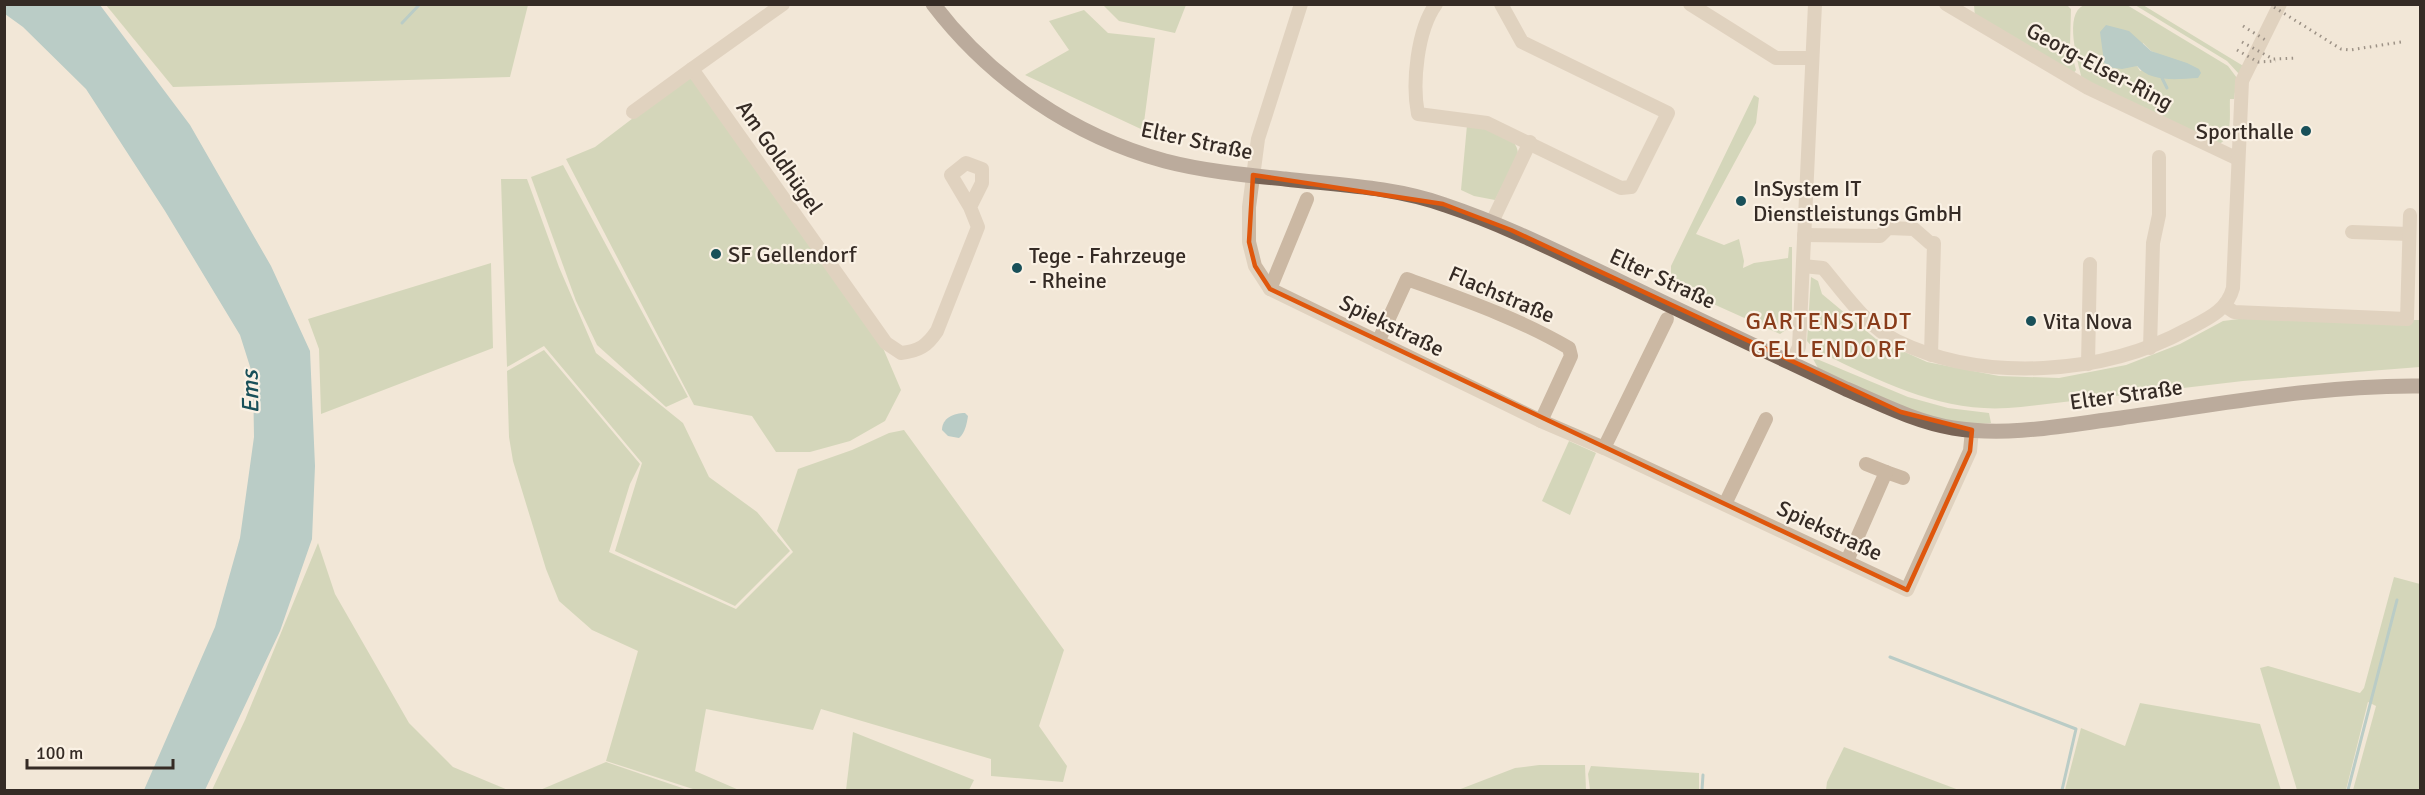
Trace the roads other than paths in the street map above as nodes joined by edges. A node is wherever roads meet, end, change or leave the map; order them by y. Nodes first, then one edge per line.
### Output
1 (783, 4) edge
2 (933, 4) edge
3 (1301, 4) edge
4 (1436, 4) edge
5 (1501, 4) edge
6 (1690, 4) edge
7 (1815, 4) edge
8 (1946, 4) edge
9 (2280, 4) edge
10 (1812, 58) junction
11 (692, 69) junction
12 (633, 112) dead end
13 (1530, 142) junction
14 (2159, 157) dead end
15 (2238, 159) junction
16 (1253, 176) junction
17 (1307, 199) dead end
18 (970, 207) dead end
19 (2410, 215) dead end
20 (1492, 222) junction
21 (2352, 232) dead end
22 (2409, 234) junction
23 (1804, 235) junction
24 (2091, 264) dead end
25 (1803, 266) junction
26 (1270, 289) junction
27 (2225, 306) junction
28 (1667, 320) dead end
29 (2414, 320) edge
30 (1378, 342) junction
31 (2150, 348) junction
32 (1931, 355) junction
33 (1791, 363) junction
34 (2088, 364) junction
35 (2421, 386) edge
36 (1766, 419) dead end
37 (1541, 421) junction
38 (1972, 430) junction
39 (1604, 448) junction
40 (1866, 464) dead end
41 (1886, 472) junction
42 (1903, 478) dead end
43 (1725, 504) junction
44 (1847, 561) junction

1 - 11 street
2 - 16 main road, Elter Straße
3 - 16 street
4 - 13 street
5 - 13 street
6 - 10 street
7 - 10 street
8 - 15 street, Georg-Elser-Ring
9 - 15 street
10 - 23 street
11 - 12 street
11 - 18 street, Am Goldhügel
13 - 20 street
14 - 31 street
15 - 27 street
16 - 20 main road, Elter Straße
16 - 26 street
17 - 26 street
19 - 22 street
20 - 33 main road, Elter Straße
21 - 22 street
22 - 29 street
23 - 25 street
23 - 32 street
24 - 34 street
25 - 32 street
25 - 33 street
26 - 30 street, Spiekstraße
27 - 29 street
27 - 31 street
28 - 39 street
30 - 37 street, Spiekstraße
30 - 37 street, Flachstraße
31 - 34 street
32 - 34 street
33 - 38 main road, Elter Straße
35 - 38 main road, Elter Straße
36 - 43 street
37 - 39 street, Spiekstraße
38 - 44 street, Spiekstraße
39 - 43 street, Spiekstraße
40 - 41 street
41 - 42 street
41 - 44 street
43 - 44 street, Spiekstraße

